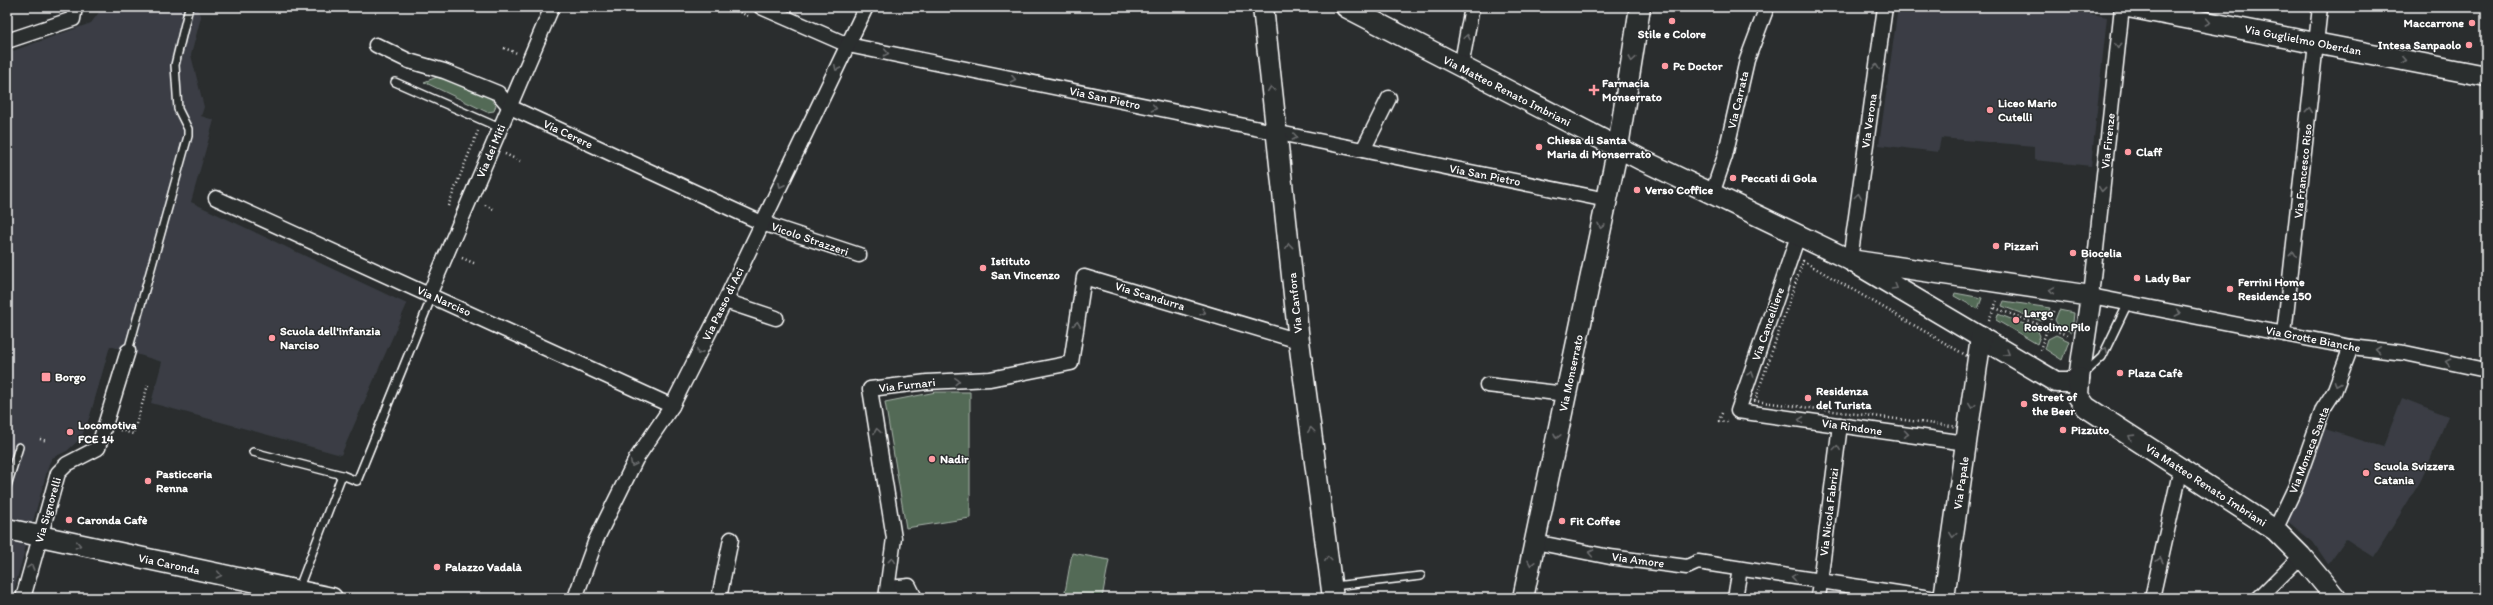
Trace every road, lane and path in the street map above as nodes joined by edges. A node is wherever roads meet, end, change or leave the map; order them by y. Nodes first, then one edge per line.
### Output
1 (75, 7) edge
2 (189, 7) edge
3 (552, 7) edge
4 (728, 7) edge
5 (761, 7) edge
6 (866, 7) edge
7 (1263, 7) edge
8 (1346, 7) edge
9 (1472, 7) edge
10 (1640, 7) edge
11 (1767, 7) edge
12 (1885, 7) edge
13 (2122, 7) edge
14 (2128, 7) edge
15 (2320, 7) edge
16 (750, 17) dead end
17 (7, 41) edge
18 (2317, 42) junction
19 (376, 45) dead end
20 (848, 45) junction
21 (504, 48) dead end
22 (517, 53) dead end
23 (1461, 67) junction
24 (2482, 75) edge
25 (395, 82) dead end
26 (1389, 98) dead end
27 (510, 107) junction
28 (500, 128) junction
29 (1276, 132) junction
30 (1618, 147) junction
31 (507, 148) dead end
32 (1363, 150) junction
33 (507, 155) dead end
34 (520, 160) dead end
35 (502, 161) dead end
36 (1712, 194) junction
37 (216, 198) dead end
38 (487, 198) dead end
39 (1607, 200) junction
40 (484, 205) junction
41 (493, 209) dead end
42 (481, 211) dead end
43 (762, 223) junction
44 (1798, 236) junction
45 (464, 251) dead end
46 (859, 255) dead end
47 (462, 258) junction
48 (1850, 260) junction
49 (1803, 261) joint
50 (476, 264) dead end
51 (458, 265) dead end
52 (1940, 272) junction
53 (431, 295) junction
54 (2091, 296) junction
55 (1991, 297) dead end
56 (725, 302) junction
57 (1925, 304) junction
58 (2134, 304) junction
59 (2048, 306) dead end
60 (1994, 308) junction
61 (1982, 317) dead end
62 (776, 318) dead end
63 (1989, 328) junction
64 (2048, 328) junction
65 (2284, 334) junction
66 (2073, 337) dead end
67 (1299, 341) junction
68 (2034, 347) dead end
69 (2351, 347) junction
70 (2040, 350) junction
71 (128, 351) joint
72 (2046, 354) dead end
73 (1071, 363) joint
74 (2486, 370) edge
75 (2079, 378) junction
76 (148, 384) dead end
77 (1487, 385) dead end
78 (1566, 394) junction
79 (672, 406) junction
80 (1724, 406) dead end
81 (1736, 417) junction
82 (1840, 425) junction
83 (106, 426) junction
84 (40, 439) dead end
85 (47, 441) dead end
86 (1966, 443) junction
87 (19, 447) dead end
88 (253, 452) dead end
89 (2181, 468) junction
90 (342, 475) junction
91 (7, 486) edge
92 (7, 529) edge
93 (2274, 530) junction
94 (40, 537) junction
95 (731, 539) dead end
96 (1535, 542) junction
97 (2301, 556) junction
98 (1740, 569) junction
99 (1421, 576) dead end
100 (1820, 582) junction
101 (1332, 592) edge
102 (888, 593) edge
103 (296, 595) edge
104 (23, 598) edge
105 (332, 598) edge
106 (575, 598) edge
107 (719, 598) edge
108 (915, 598) edge
109 (1523, 598) edge
110 (1735, 598) edge
111 (1818, 598) edge
112 (1930, 598) edge
113 (1944, 598) edge
114 (2152, 598) edge
115 (2259, 598) edge
116 (2336, 598) edge

1 - 17 street
2 - 71 lane
3 - 27 street, Via dei Miti
4 - 16 path
5 - 20 street, Via San Pietro
6 - 20 street, Via Passo di Aci
29 -> 7 main road, Via Canfora
8 - 23 main road, Via Matteo Renato Imbriani
23 -> 9 street
10 -> 30 main road, Via Monserrato
11 - 36 street, Via Carrata
48 -> 12 street, Via Verona
13 -> 54 street, Via Firenze
14 -> 18 main road, Via Guglielmo Oberdan
15 - 18 street, Via Francesco Riso
18 -> 24 main road, Via Guglielmo Oberdan
65 -> 18 street, Via Francesco Riso
19 - 27 street, Via Cerere
20 -> 29 street, Via San Pietro
20 -> 43 street, Via Passo di Aci
21 - 22 path
23 - 30 main road, Via Matteo Renato Imbriani
25 - 28 lane
26 - 32 street
27 - 28 street, Via dei Miti
27 - 43 street, Via Cerere
28 - 53 street, Via dei Miti
29 -> 32 street, Via San Pietro
67 -> 29 main road, Via Canfora
30 - 36 main road, Via Matteo Renato Imbriani
30 - 39 main road, Via Monserrato
31 - 35 path
32 - 39 street, Via San Pietro
33 - 34 path
36 - 44 main road, Via Matteo Renato Imbriani
37 - 53 street, Via Narciso
38 - 40 path
39 -> 78 main road, Via Monserrato
40 - 41 path
40 - 42 path
43 - 46 street, Vicolo Strazzeri
43 - 56 street, Via Passo di Aci
44 - 48 main road, Via Matteo Renato Imbriani
81 -> 44 street, Via Cancelliere
45 - 47 path
47 - 50 path
47 - 51 path
48 - 52 main road
48 -> 57 main road
49 - 49 path
54 -> 52 main road
52 - 57 main road
53 - 79 street, Via Narciso
53 - 90 lane
54 - 58 street, Via Grotte Bianche
54 - 75 main road, Via Matteo Renato Imbriani
55 - 60 path
56 - 62 street
56 -> 79 street, Via Passo di Aci
57 - 63 main road
58 -> 65 street, Via Grotte Bianche
75 -> 58 lane
59 - 64 path
60 - 63 path
60 - 64 path
61 - 63 path
63 -> 75 main road
63 -> 86 main road, Via Papale
64 - 66 path
64 - 70 path
65 - 69 street, Via Grotte Bianche
73 -> 67 street, Via Scandurra
101 -> 67 main road, Via Canfora
68 - 70 path
74 -> 69 street, Via Grotte Bianche
69 -> 93 street, Via Monaca Santa
70 - 72 path
71 - 83 street, Via Signorelli
102 -> 73 street, Via Furnari
89 -> 75 main road, Via Matteo Renato Imbriani
76 - 83 path
77 - 78 street
78 -> 96 main road, Via Monserrato
79 -> 106 street, Via Passo di Aci
80 - 81 path
82 -> 81 street, Via Rindone
82 -> 86 street, Via Rindone
100 -> 82 street, Via Nicola Fabrizi
83 - 94 street, Via Signorelli
84 - 85 path
86 -> 113 main road, Via Papale
87 - 91 lane
88 - 90 lane
89 - 93 main road, Via Matteo Renato Imbriani
114 -> 89 street
90 - 103 lane
92 - 94 main road, Via Caronda
93 - 97 main road, Via Matteo Renato Imbriani
94 -> 103 main road, Via Caronda
104 -> 94 street, Via Signorelli
95 - 107 street
98 -> 96 street, Via Amore
96 -> 109 main road, Via Monserrato
97 - 115 street
97 - 116 main road, Via Matteo Renato Imbriani
100 -> 98 street, Via Amore
98 - 110 street
99 - 101 lane
100 - 111 street, Via Nicola Fabrizi
100 - 112 street, Via Amore
102 - 108 street, Via Furnari
103 - 105 main road, Via Caronda

